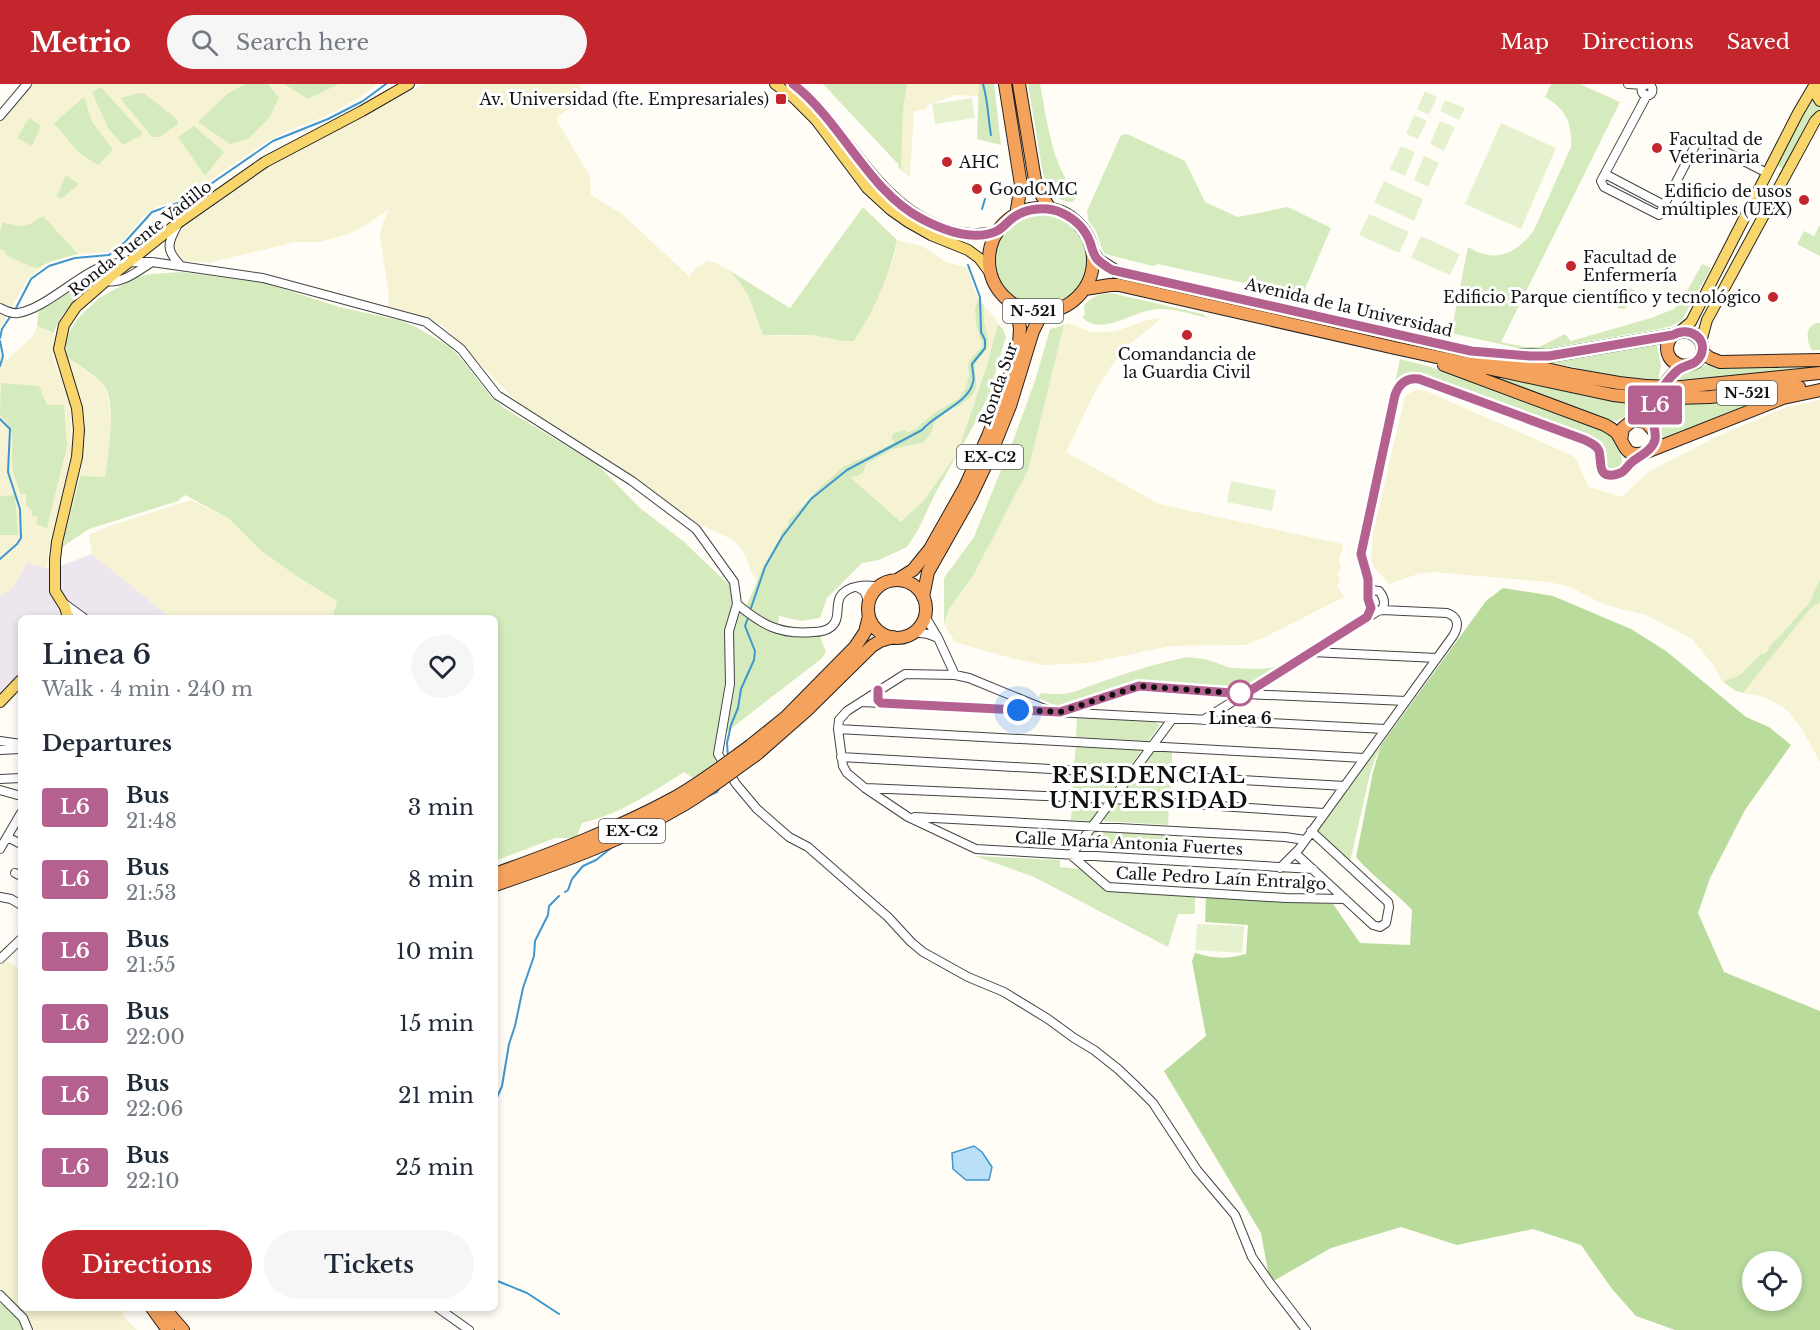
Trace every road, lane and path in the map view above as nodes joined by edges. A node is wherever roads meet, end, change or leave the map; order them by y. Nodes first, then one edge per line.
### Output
1 (27, 84) edge
2 (409, 84) edge
3 (775, 84) edge
4 (793, 84) edge
5 (1005, 84) edge
6 (1019, 84) edge
7 (1628, 84) edge
8 (1815, 84) edge
9 (1644, 90) edge
10 (1820, 101) edge
11 (0, 116) edge
12 (1820, 116) edge
13 (1767, 173) junction
14 (1605, 174) junction
15 (1664, 205) junction
16 (1050, 209) junction
17 (1016, 215) junction
18 (178, 223) junction
19 (998, 231) junction
20 (1093, 252) junction
21 (129, 262) junction
22 (152, 262) junction
23 (180, 265) junction
24 (105, 274) junction
25 (991, 274) junction
26 (130, 276) junction
27 (1085, 289) junction
28 (1016, 305) junction
29 (0, 308) edge
30 (1045, 312) junction
31 (1677, 333) junction
32 (1701, 347) junction
33 (1395, 348) junction
34 (1471, 351) junction
35 (1670, 359) junction
36 (1820, 360) edge
37 (1684, 366) junction
38 (1820, 373) edge
39 (1668, 380) junction
40 (1820, 385) edge
41 (1820, 390) edge
42 (1643, 392) junction
43 (1653, 410) junction
44 (1633, 420) junction
45 (1654, 431) junction
46 (1623, 445) junction
47 (1644, 453) junction
48 (1629, 465) junction
49 (897, 580) junction
50 (857, 587) junction
51 (879, 587) junction
52 (1373, 591) junction
53 (923, 597) junction
54 (62, 602) junction
55 (869, 602) junction
56 (737, 604) junction
57 (1379, 608) junction
58 (67, 615) edge
59 (78, 615) edge
60 (869, 616) junction
61 (925, 616) junction
62 (913, 632) junction
63 (893, 637) junction
64 (938, 638) junction
65 (1312, 652) junction
66 (1437, 658) junction
67 (955, 675) junction
68 (1265, 681) junction
69 (18, 683) edge
70 (878, 690) junction
71 (1000, 691) junction
72 (1245, 694) junction
73 (1270, 695) junction
74 (1021, 699) junction
75 (1406, 700) junction
76 (0, 702) edge
77 (861, 702) junction
78 (1090, 702) junction
79 (881, 703) junction
80 (1222, 707) junction
81 (992, 709) junction
82 (1014, 710) junction
83 (1056, 712) junction
84 (1091, 714) junction
85 (1173, 718) junction
86 (1203, 720) junction
87 (1224, 721) junction
88 (837, 729) junction
89 (1365, 729) junction
90 (1385, 729) junction
91 (1378, 739) junction
92 (0, 741) edge
93 (18, 744) edge
94 (1152, 747) junction
95 (18, 749) edge
96 (0, 750) edge
97 (754, 750) junction
98 (841, 757) junction
99 (1364, 758) junction
100 (1131, 773) junction
101 (18, 778) edge
102 (0, 779) edge
103 (1332, 784) junction
104 (1345, 786) junction
105 (865, 788) junction
106 (890, 788) junction
107 (1, 792) edge
108 (1339, 794) junction
109 (18, 795) edge
110 (1113, 799) junction
111 (886, 802) junction
112 (1324, 813) junction
113 (908, 817) junction
114 (18, 818) edge
115 (945, 819) junction
116 (1092, 827) junction
117 (1311, 831) junction
118 (943, 833) junction
119 (7, 837) junction
120 (1293, 838) junction
121 (1305, 840) junction
122 (18, 842) edge
123 (0, 849) edge
124 (1297, 851) junction
125 (1071, 855) junction
126 (1280, 868) junction
127 (1313, 869) junction
128 (498, 873) edge
129 (498, 884) edge
130 (0, 897) edge
131 (1345, 899) junction
132 (18, 903) edge
133 (18, 942) edge
134 (2, 955) edge
135 (0, 1295) edge
136 (154, 1311) edge
137 (167, 1311) edge
138 (442, 1311) edge
139 (28, 1330) edge
140 (168, 1330) edge
141 (183, 1330) edge
142 (470, 1330) edge
143 (1306, 1330) edge

1 - 11 street
2 - 18 main road, Ronda Puente Vadillo
3 - 25 main road, N-521
4 - 19 main road
5 - 17 highway
6 - 16 highway
7 - 9 street
8 - 10 main road
8 - 13 main road
9 - 14 street
12 - 32 main road
13 - 15 street
13 - 31 main road
14 - 15 street
14 - 15 street
16 - 17 highway
16 - 20 highway, N-521
17 - 19 highway
18 - 21 main road, Ronda Puente Vadillo
18 - 23 street
19 - 25 highway
20 - 27 highway, N-521
20 - 34 highway, Avenida de la Universidad / N-521
21 - 22 street
21 - 24 main road, Ronda Puente Vadillo
21 - 26 street
22 - 23 street
22 - 26 street, Ronda Puente Vadillo
23 - 56 street
24 - 26 street, Ronda Puente Vadillo
24 - 29 street, Ronda Puente Vadillo
24 - 54 main road, Ronda Puente Vadillo
25 - 28 highway, N-521
27 - 30 highway, N-521
27 - 33 highway, Avenida de la Universidad / N-521
28 - 30 highway, N-521
28 - 49 highway, Ronda Sur / EX-C2
30 - 53 highway, Ronda Sur / EX-C2
31 - 32 highway
31 - 34 highway
31 - 35 highway
32 - 36 highway
32 - 37 highway
33 - 42 highway, Avenida de la Universidad / N-521
33 - 46 highway
34 - 42 highway, Avenida de la Universidad / N-521
35 - 37 highway
35 - 39 highway
37 - 39 highway
38 - 42 highway, Avenida de la Universidad / N-521, bridge
39 - 43 highway
40 - 42 highway, Avenida de la Universidad / N-521, bridge
41 - 47 highway
43 - 44 highway
43 - 45 highway
44 - 45 highway
44 - 46 highway
45 - 47 highway
46 - 47 highway
46 - 48 street
47 - 48 street
48 - 52 street
49 - 51 highway, EX-C2
49 - 53 highway
50 - 51 street
50 - 55 street
50 - 56 street
51 - 55 highway
52 - 57 street
52 - 57 street
53 - 61 highway, EX-C2
54 - 58 main road, Ronda Puente Vadillo
54 - 59 street
55 - 60 highway, EX-C2
56 - 143 street
57 - 65 street
57 - 66 street
60 - 63 highway
60 - 97 highway, EX-C2
61 - 62 highway
61 - 64 street
62 - 63 highway, EX-C2
62 - 64 street
63 - 97 highway, EX-C2
64 - 67 street
65 - 66 street
65 - 68 street
66 - 75 street
67 - 70 street
67 - 71 street
68 - 72 street
68 - 73 street
69 - 76 main road
70 - 77 street
70 - 79 street
71 - 74 street
71 - 81 street
71 - 82 street
72 - 73 street
72 - 78 street
72 - 80 street
73 - 75 street
74 - 82 street
74 - 83 street
75 - 90 street
77 - 79 street
77 - 88 street
78 - 83 street
78 - 84 street
79 - 81 street
80 - 86 street
80 - 87 street
81 - 82 street
82 - 83 street
83 - 84 street
84 - 85 street
85 - 86 street
85 - 94 street
86 - 87 street
87 - 89 street
88 - 94 street
88 - 98 street
89 - 90 street
89 - 91 street
90 - 91 street
91 - 99 street
92 - 93 street
94 - 99 street
94 - 100 street
95 - 96 street
97 - 128 highway, EX-C2, bridge
97 - 129 highway, EX-C2, bridge
98 - 100 street
98 - 105 street
99 - 104 street
100 - 103 street
100 - 110 street
101 - 102 street
103 - 104 street
103 - 108 street
104 - 108 street
105 - 106 street
105 - 111 street
106 - 110 street
106 - 111 street
107 - 109 street
108 - 112 street
110 - 112 street
110 - 116 street
111 - 113 street
112 - 117 street
113 - 115 street
113 - 118 street
114 - 119 street
115 - 116 street
115 - 118 street
116 - 120 street
116 - 125 street
117 - 121 street
117 - 131 street
118 - 125 street, Calle María Antonia Fuertes
119 - 122 street
119 - 123 street
120 - 121 street
120 - 124 street
121 - 124 street
124 - 126 street
124 - 127 street
125 - 126 street, Calle María Antonia Fuertes
125 - 131 street, Calle Pedro Laín Entralgo
126 - 127 street, Calle María Antonia Fuertes
127 - 131 street
130 - 132 street
133 - 134 street
135 - 139 street
136 - 140 highway
137 - 141 highway
138 - 142 street

